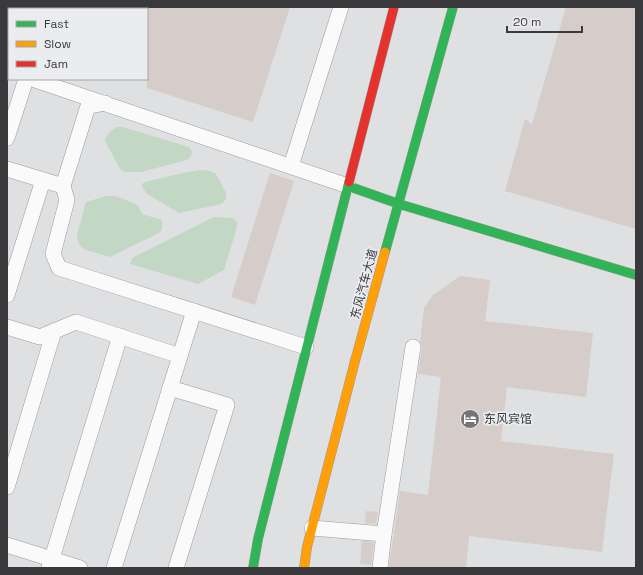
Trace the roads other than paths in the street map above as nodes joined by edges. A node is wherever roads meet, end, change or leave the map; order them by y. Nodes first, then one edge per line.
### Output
1 (341, 7) edge
2 (394, 7) edge
3 (453, 7) edge
4 (26, 80) edge
5 (38, 80) edge
6 (62, 84) edge
7 (105, 104) junction
8 (7, 138) edge
9 (291, 166) junction
10 (7, 169) edge
11 (43, 180) junction
12 (63, 186) junction
13 (348, 186) junction
14 (399, 204) junction
15 (636, 275) edge
16 (7, 294) edge
17 (194, 311) junction
18 (7, 327) edge
19 (54, 331) junction
20 (120, 336) junction
21 (306, 347) junction
22 (413, 347) dead end
23 (180, 356) junction
24 (170, 388) junction
25 (7, 487) edge
26 (312, 528) junction
27 (384, 534) junction
28 (7, 545) edge
29 (50, 564) edge
30 (80, 568) edge
31 (114, 568) edge
32 (176, 568) edge
33 (253, 568) edge
34 (304, 568) edge
35 (380, 568) edge

1 - 9 lane
2 - 13 main road
3 - 14 main road, 东风汽车大道
4 - 8 lane
5 - 6 lane
6 - 7 lane
7 - 9 lane
7 - 12 lane
9 - 13 lane
10 - 11 lane
11 - 12 lane
11 - 16 lane
12 - 17 lane
13 - 14 main road
13 - 21 main road
14 - 15 main road
14 - 26 main road, 东风汽车大道
17 - 21 lane
17 - 23 lane
18 - 19 lane
19 - 20 lane
19 - 25 lane
20 - 23 lane
20 - 29 lane
21 - 33 main road
22 - 27 lane
23 - 24 lane
24 - 31 lane
24 - 32 lane
26 - 27 lane
26 - 34 main road, 东风汽车大道
27 - 35 lane
28 - 29 lane
29 - 30 lane

